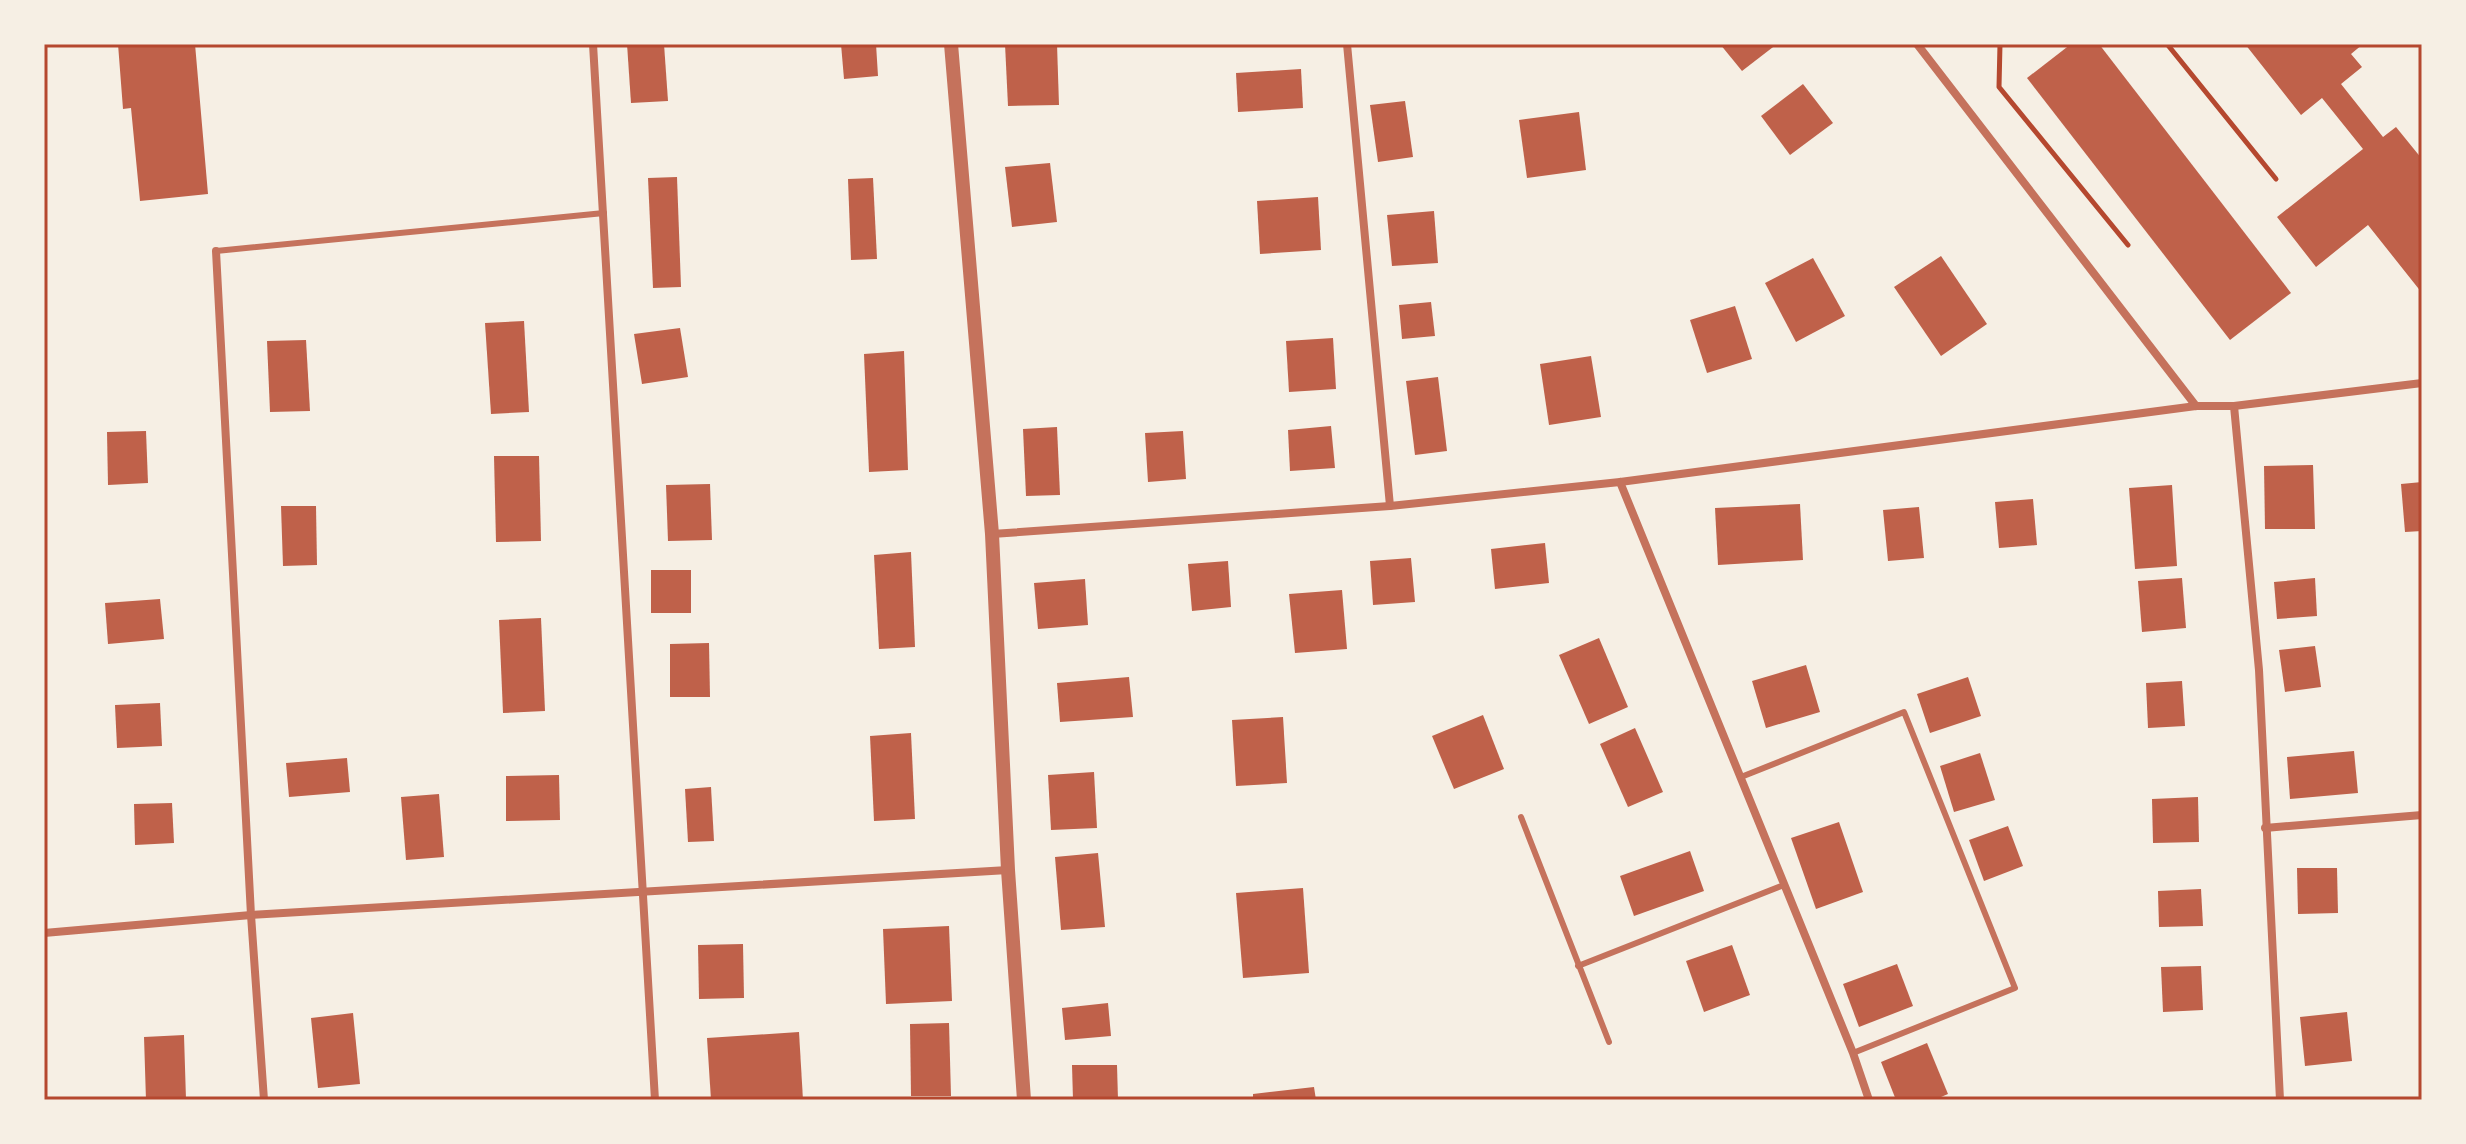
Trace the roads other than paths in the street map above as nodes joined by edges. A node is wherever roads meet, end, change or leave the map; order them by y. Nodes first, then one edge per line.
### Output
1 (593, 44) edge
2 (951, 44) edge
3 (1347, 44) edge
4 (1917, 44) edge
5 (604, 213) junction
6 (216, 251) joint
7 (2422, 383) edge
8 (2196, 406) junction
9 (2234, 406) junction
10 (1620, 482) junction
11 (1390, 506) junction
12 (992, 534) junction
13 (1741, 777) junction
14 (2422, 815) edge
15 (1521, 817) dead end
16 (2265, 828) junction
17 (1008, 870) junction
18 (1784, 885) junction
19 (641, 892) junction
20 (251, 915) junction
21 (44, 933) edge
22 (1578, 966) junction
23 (1609, 1042) dead end
24 (1853, 1053) junction
25 (264, 1100) edge
26 (655, 1100) edge
27 (1024, 1100) edge
28 (1869, 1100) edge
29 (2280, 1100) edge

1 - 5 street
2 - 12 street
3 - 11 street
4 - 8 street
5 - 6 lane
5 - 19 street
6 - 20 street
7 - 9 street
8 - 9 street
8 - 10 street
9 - 16 street
10 - 11 street
10 - 13 street
11 - 12 street
12 - 17 street
13 - 18 street
13 - 24 lane
14 - 16 street
15 - 22 lane
16 - 29 street
17 - 19 street
17 - 27 street
18 - 22 lane
18 - 24 street
19 - 20 street
19 - 26 street
20 - 21 street
20 - 25 street
22 - 23 lane
24 - 28 street

